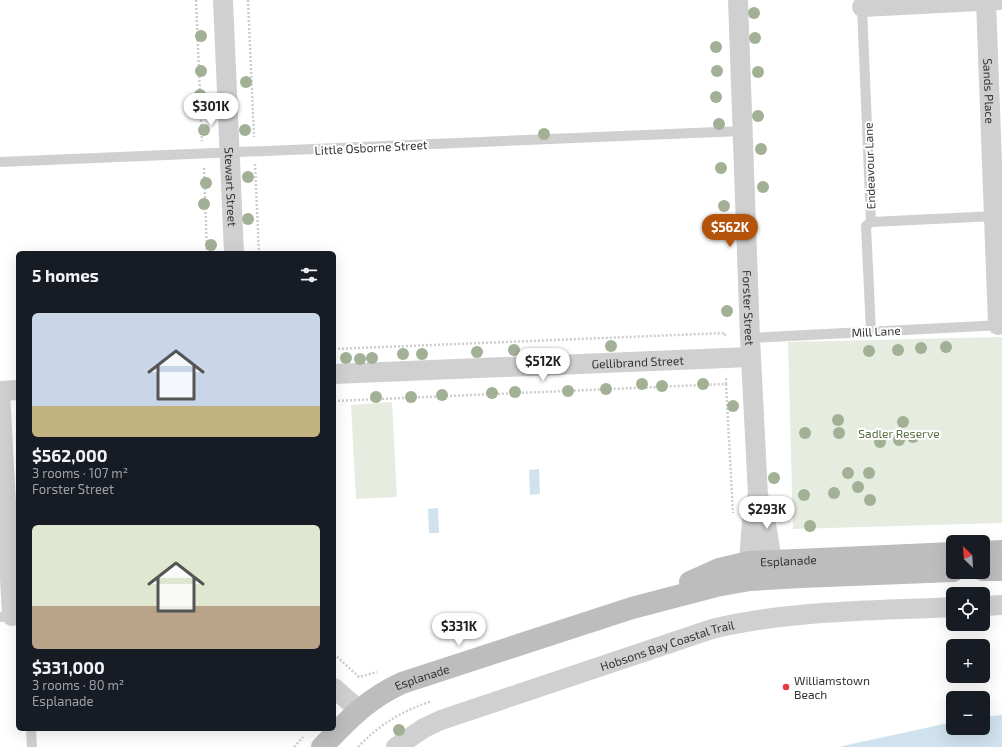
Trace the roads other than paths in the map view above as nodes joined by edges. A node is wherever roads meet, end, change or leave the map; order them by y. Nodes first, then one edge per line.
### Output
1 (223, 0) edge
2 (738, 0) edge
3 (993, 0) edge
4 (860, 3) edge
5 (742, 131) junction
6 (228, 153) junction
7 (0, 162) edge
8 (998, 216) edge
9 (871, 222) junction
10 (234, 251) edge
11 (1000, 325) edge
12 (871, 331) junction
13 (750, 347) junction
14 (336, 374) edge
15 (16, 390) edge
16 (0, 391) edge
17 (1002, 551) edge
18 (990, 552) edge
19 (946, 553) edge
20 (763, 566) junction
21 (990, 570) edge
22 (1002, 570) edge
23 (946, 571) edge
24 (1002, 605) edge
25 (990, 606) edge
26 (946, 607) edge
27 (10, 617) edge
28 (336, 690) edge
29 (358, 710) junction
30 (31, 731) edge
31 (32, 747) edge
32 (322, 747) edge
33 (396, 747) edge

1 - 6 street, Stewart Street
2 - 5 street, Forster Street
3 - 4 street
3 - 8 street, Sands Place
4 - 9 lane, Endeavour Lane
5 - 6 lane, Little Osborne Street
5 - 13 street, Forster Street
6 - 7 lane, Little Osborne Street
6 - 10 street, Stewart Street
8 - 9 lane
8 - 11 street, Sands Place
9 - 12 lane, Endeavour Lane
11 - 12 lane, Mill Lane
12 - 13 lane, Mill Lane
13 - 14 street, Gellibrand Street
13 - 20 street, Forster Street
15 - 16 street
16 - 27 street
17 - 18 street
19 - 20 street, Esplanade
20 - 23 street, Esplanade
20 - 29 street, Esplanade
21 - 22 street
24 - 25 street
26 - 33 street, Hobsons Bay Coastal Trail
28 - 29 street
29 - 32 street, Esplanade
30 - 31 lane

